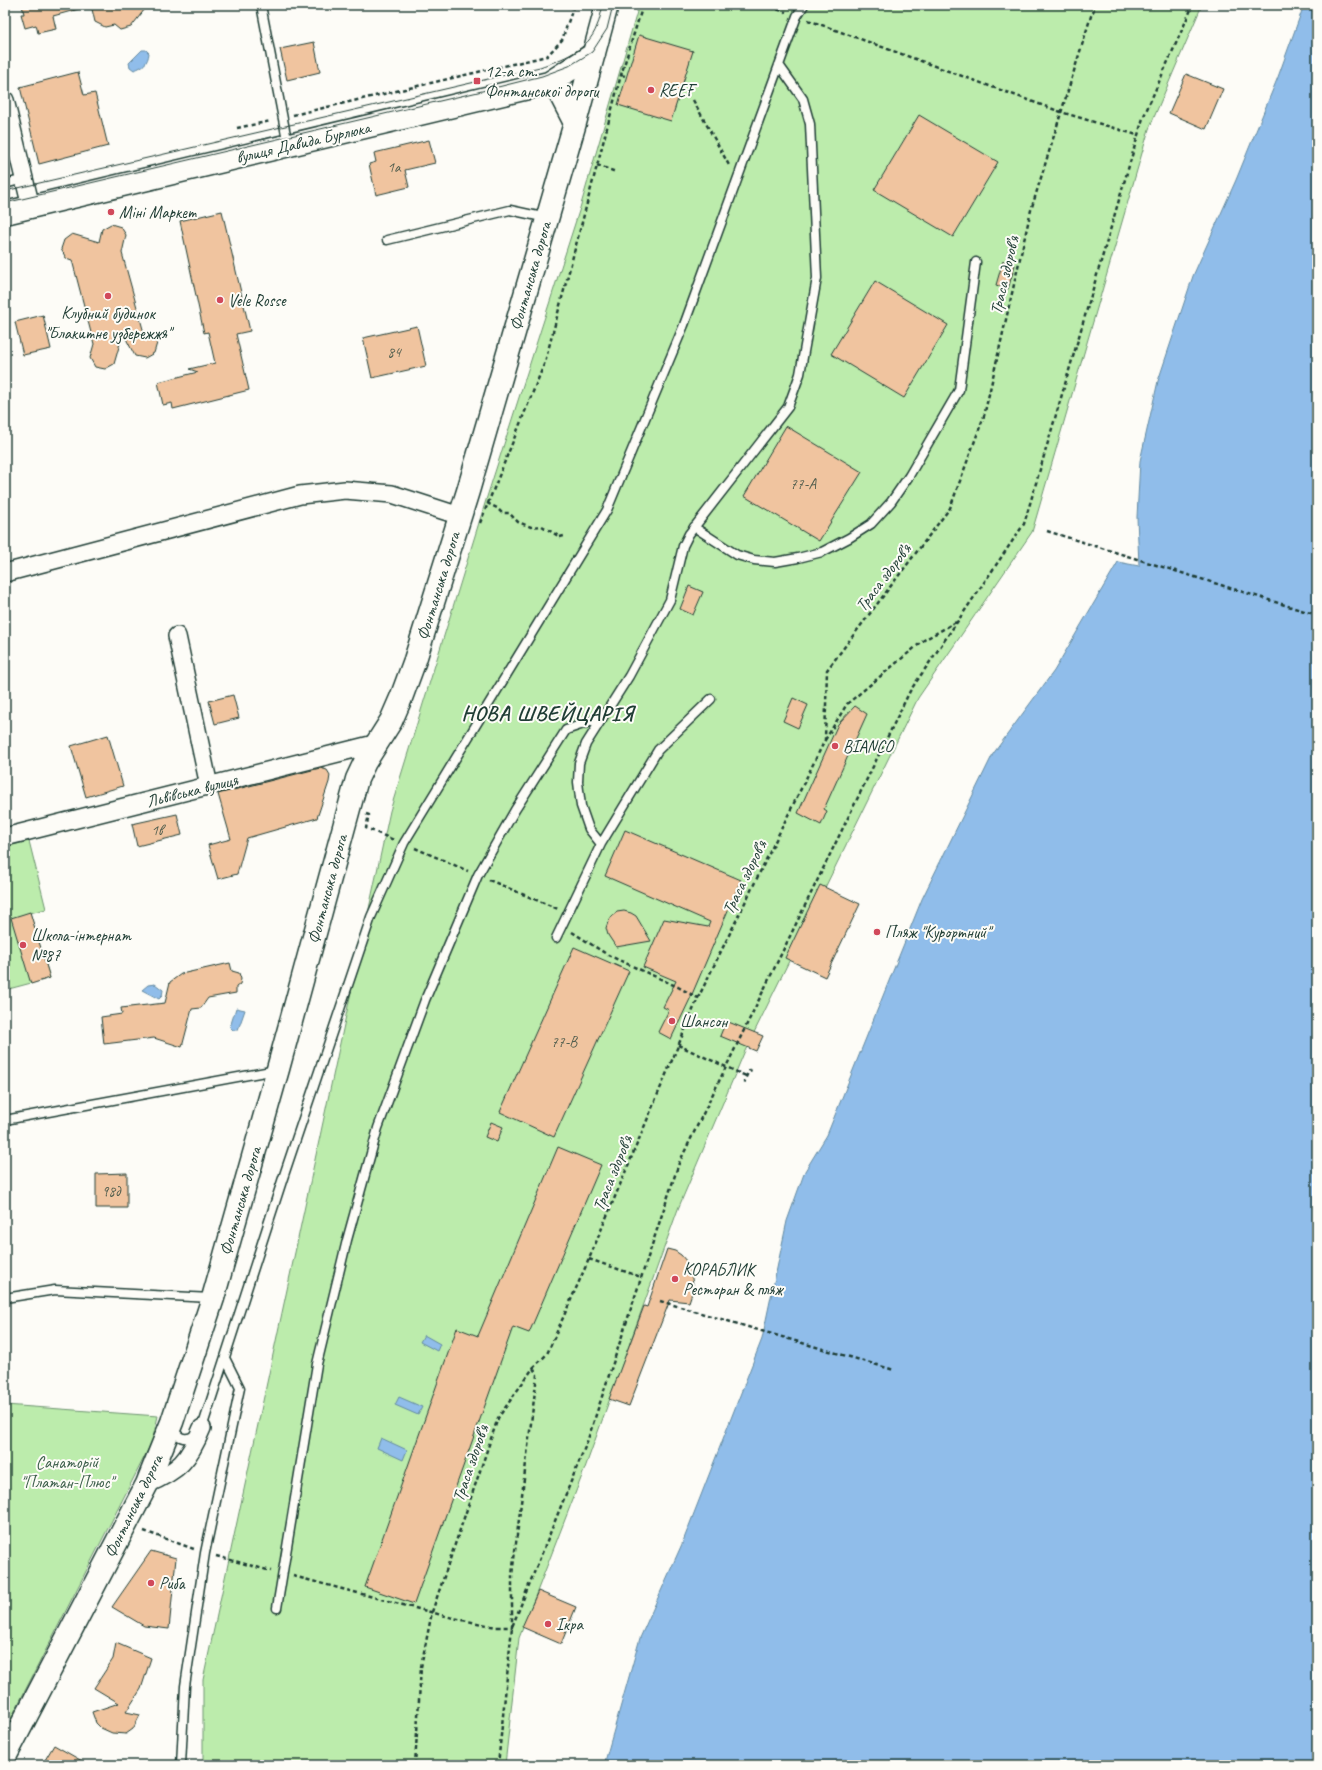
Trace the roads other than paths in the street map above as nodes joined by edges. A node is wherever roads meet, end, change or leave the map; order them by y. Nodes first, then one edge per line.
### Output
1 (261, 5) edge
2 (607, 5) edge
3 (804, 5) edge
4 (594, 54) junction
5 (780, 65) junction
6 (549, 83) junction
7 (5, 100) edge
8 (575, 122) junction
9 (288, 146) junction
10 (24, 180) junction
11 (5, 184) edge
12 (31, 207) junction
13 (5, 214) edge
14 (547, 218) junction
15 (387, 240) dead end
16 (976, 262) dead end
17 (460, 516) junction
18 (694, 527) junction
19 (5, 574) edge
20 (177, 636) dead end
21 (710, 699) dead end
22 (601, 718) junction
23 (378, 743) junction
24 (209, 786) junction
25 (5, 837) edge
26 (601, 844) junction
27 (556, 938) dead end
28 (278, 1069) junction
29 (5, 1120) edge
30 (5, 1298) edge
31 (213, 1298) junction
32 (225, 1358) junction
33 (172, 1422) junction
34 (202, 1428) junction
35 (147, 1484) junction
36 (277, 1608) dead end
37 (5, 1757) edge
38 (182, 1765) edge

1 - 9 lane
2 - 4 main road, Фонтанська дорога
3 - 5 lane
4 - 6 main road, вулиця Давида Бурлюка
4 - 8 main road, Фонтанська дорога
5 - 18 lane
5 - 32 lane
6 - 8 main road
6 - 9 main road, вулиця Давида Бурлюка
7 - 10 street
8 - 14 main road, Фонтанська дорога
9 - 12 main road, вулиця Давида Бурлюка
10 - 11 lane
10 - 12 street
12 - 13 main road, вулиця Давида Бурлюка
14 - 15 lane
14 - 17 main road, Фонтанська дорога
16 - 18 lane
17 - 19 street
17 - 23 main road, Фонтанська дорога
18 - 22 lane
20 - 24 street
21 - 26 lane
22 - 26 lane
22 - 36 lane
23 - 24 street, Львівська вулиця
23 - 28 main road, Фонтанська дорога
24 - 25 street, Львівська вулиця
26 - 27 lane
28 - 29 lane
28 - 31 main road, Фонтанська дорога
30 - 31 lane
31 - 33 main road, Фонтанська дорога
32 - 34 lane
32 - 38 lane
33 - 34 lane
33 - 35 main road, Фонтанська дорога
34 - 35 street
35 - 37 main road, Фонтанська дорога

